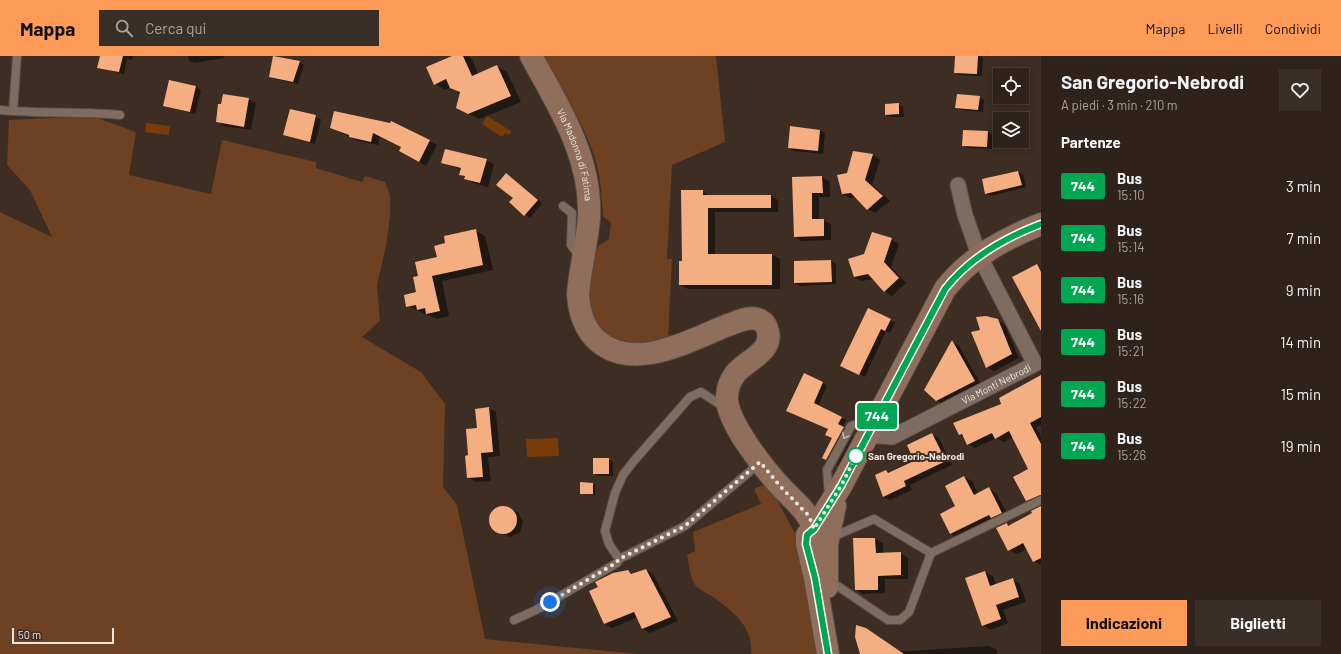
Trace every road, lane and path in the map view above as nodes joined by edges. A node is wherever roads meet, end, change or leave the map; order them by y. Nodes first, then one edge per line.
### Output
1 (17, 56) edge
2 (531, 56) edge
3 (0, 110) edge
4 (13, 111) junction
5 (120, 115) dead end
6 (958, 185) dead end
7 (563, 206) dead end
8 (1041, 224) edge
9 (979, 256) junction
10 (583, 261) junction
11 (729, 411) junction
12 (872, 426) junction
13 (760, 462) junction
14 (1041, 500) edge
15 (819, 539) junction
16 (931, 553) junction
17 (619, 559) junction
18 (826, 581) junction
19 (514, 620) dead end
20 (828, 654) edge
21 (839, 654) edge

1 - 4 lane
2 - 10 main road, Via Madonna di Fatima
3 - 4 lane
4 - 5 lane
6 - 9 street
7 - 10 lane
8 - 9 main road
9 - 12 main road
9 - 12 street, Via Monti Nebrodi
10 - 11 main road, Via Madonna di Fatima
11 - 13 main road
11 - 17 lane
12 - 15 main road
13 - 15 main road
13 - 17 lane
14 - 16 lane
15 - 16 lane
15 - 18 main road
15 - 20 main road
16 - 18 lane
17 - 19 lane
18 - 21 main road

